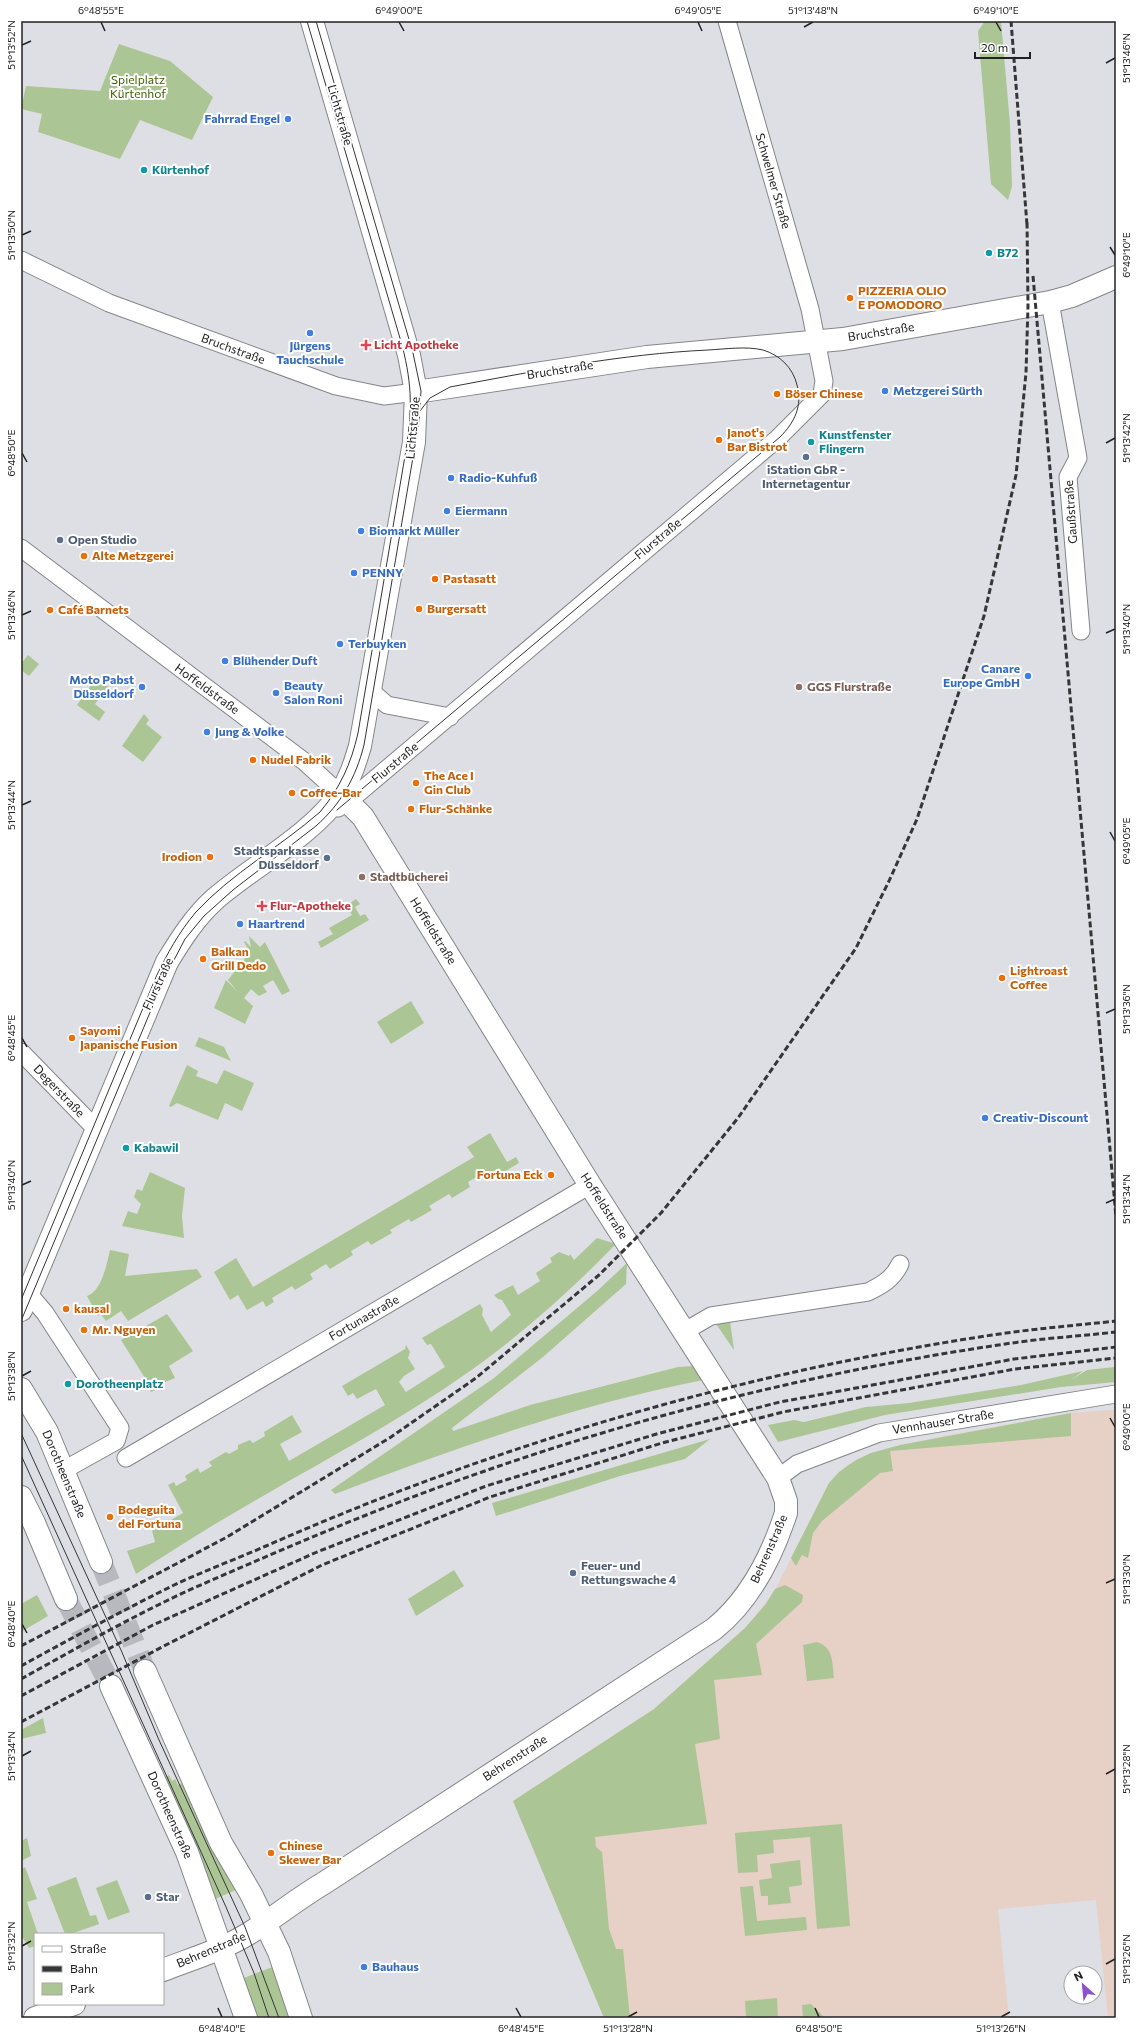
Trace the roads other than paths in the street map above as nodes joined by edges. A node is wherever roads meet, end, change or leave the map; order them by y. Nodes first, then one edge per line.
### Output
1 (312, 21) edge
2 (727, 21) edge
3 (21, 260) edge
4 (1116, 277) edge
5 (1050, 302) junction
6 (816, 341) junction
7 (416, 392) junction
8 (21, 548) edge
9 (1081, 631) dead end
10 (370, 690) junction
11 (450, 717) junction
12 (345, 798) junction
13 (21, 1052) edge
14 (97, 1130) junction
15 (590, 1185) junction
16 (900, 1264) dead end
17 (24, 1301) edge
18 (684, 1331) junction
19 (21, 1389) edge
20 (1116, 1394) edge
21 (118, 1436) junction
22 (64, 1470) junction
23 (778, 1478) junction
24 (21, 1497) edge
25 (101, 1562) tunnel mouth
26 (66, 1599) tunnel mouth
27 (145, 1671) tunnel mouth
28 (111, 1686) tunnel mouth
29 (265, 1922) junction
30 (220, 1947) junction
31 (164, 1970) edge
32 (71, 2005) edge
33 (35, 2018) edge
34 (246, 2018) edge
35 (301, 2018) edge

1 - 7 street, Lichtstraße
2 - 6 street, Schwelmer Straße
3 - 7 street, Bruchstraße
4 - 5 street, Bruchstraße
5 - 6 street, Bruchstraße
5 - 9 street, Gaußstraße
6 - 7 street, Bruchstraße
6 - 11 street, Flurstraße
7 - 10 street, Lichtstraße
8 - 12 street, Hoffeldstraße
10 - 11 street
10 - 12 street, Lichtstraße
11 - 12 street, Flurstraße
12 - 14 street, Flurstraße
12 - 15 street, Hoffeldstraße
13 - 14 street, Degerstraße
14 - 17 street, Flurstraße
15 - 18 street, Hoffeldstraße
15 - 21 street, Fortunastraße
16 - 18 street
17 - 21 street
18 - 23 street, Hoffeldstraße
19 - 22 street, Dorotheenstraße
20 - 23 street, Vennhauser Straße
21 - 22 street
22 - 25 street, Dorotheenstraße
23 - 29 street, Behrenstraße
24 - 26 street
27 - 29 street
28 - 30 street, Dorotheenstraße
29 - 30 street, Behrenstraße
29 - 35 street
30 - 31 street, Behrenstraße
30 - 34 street, Dorotheenstraße
32 - 33 street

